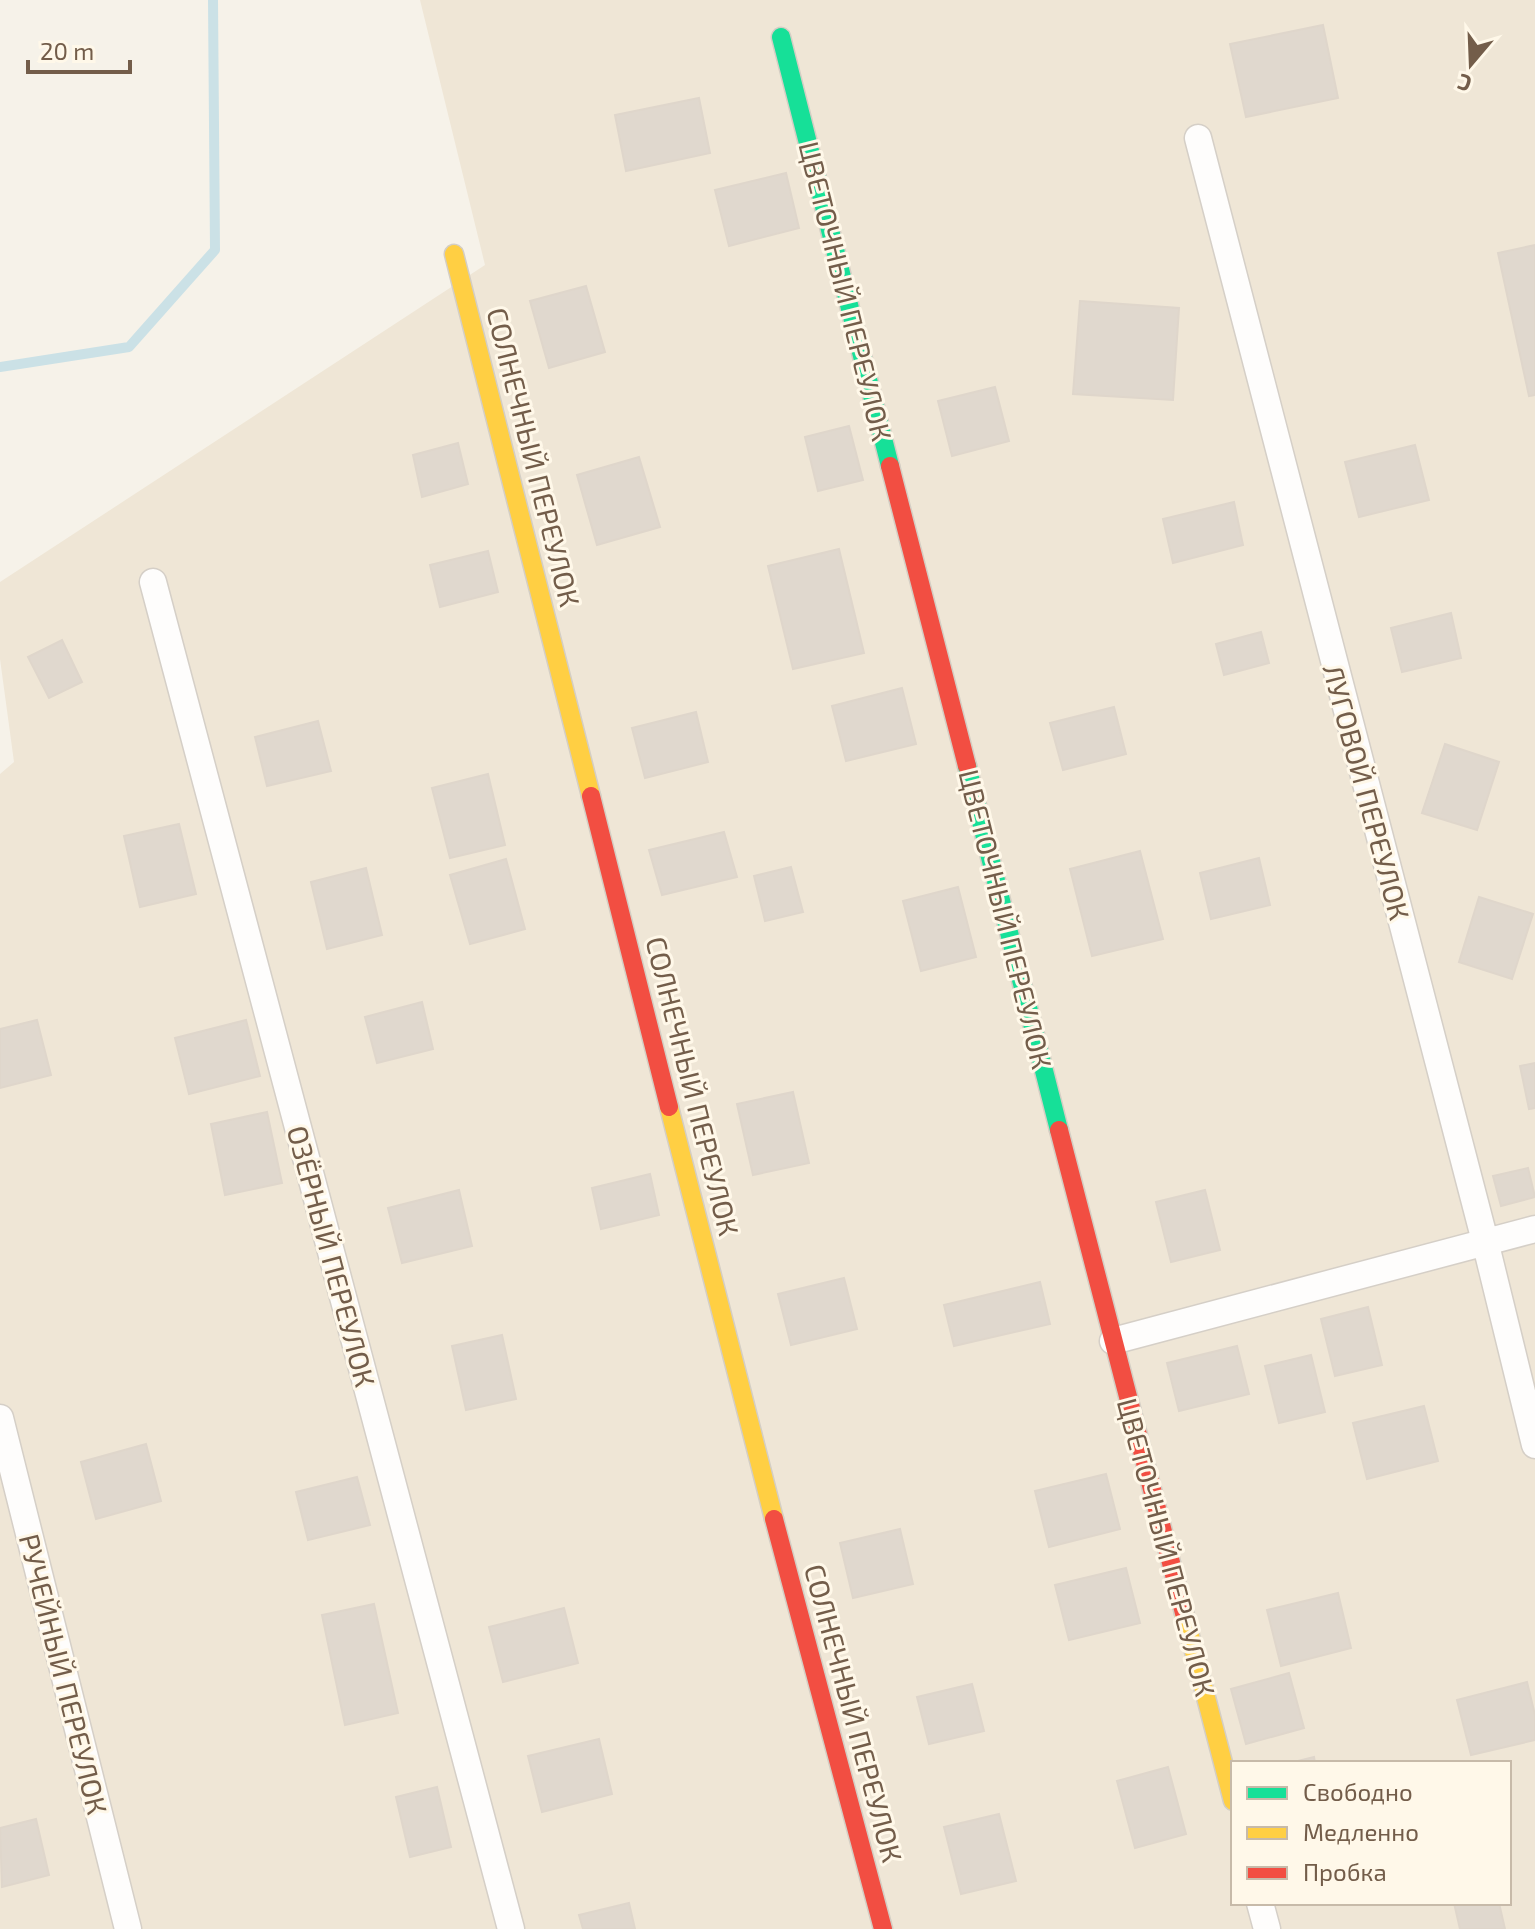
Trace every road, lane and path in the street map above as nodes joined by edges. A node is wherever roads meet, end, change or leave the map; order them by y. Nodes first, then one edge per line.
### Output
1 (781, 37) dead end
2 (1198, 138) dead end
3 (454, 254) dead end
4 (153, 582) dead end
5 (1535, 1229) edge
6 (1485, 1241) junction
7 (1113, 1341) junction
8 (0, 1418) edge
9 (1535, 1445) edge
10 (1231, 1793) edge
11 (1261, 1905) edge
12 (128, 1929) edge
13 (511, 1929) edge
14 (883, 1929) edge
15 (1267, 1929) edge

1 - 7 street, ЦВЕТОЧНЫЙ ПЕРЕУЛОК
2 - 6 street, ЛУГОВОЙ ПЕРЕУЛОК
3 - 14 street, СОЛНЕЧНЫЙ ПЕРЕУЛОК
4 - 13 street, ОЗЁРНЫЙ ПЕРЕУЛОК
5 - 6 street
6 - 7 street
6 - 9 street, ЛУГОВОЙ ПЕРЕУЛОК
7 - 10 street, ЦВЕТОЧНЫЙ ПЕРЕУЛОК
8 - 12 street, РУЧЕЙНЫЙ ПЕРЕУЛОК
11 - 15 street

